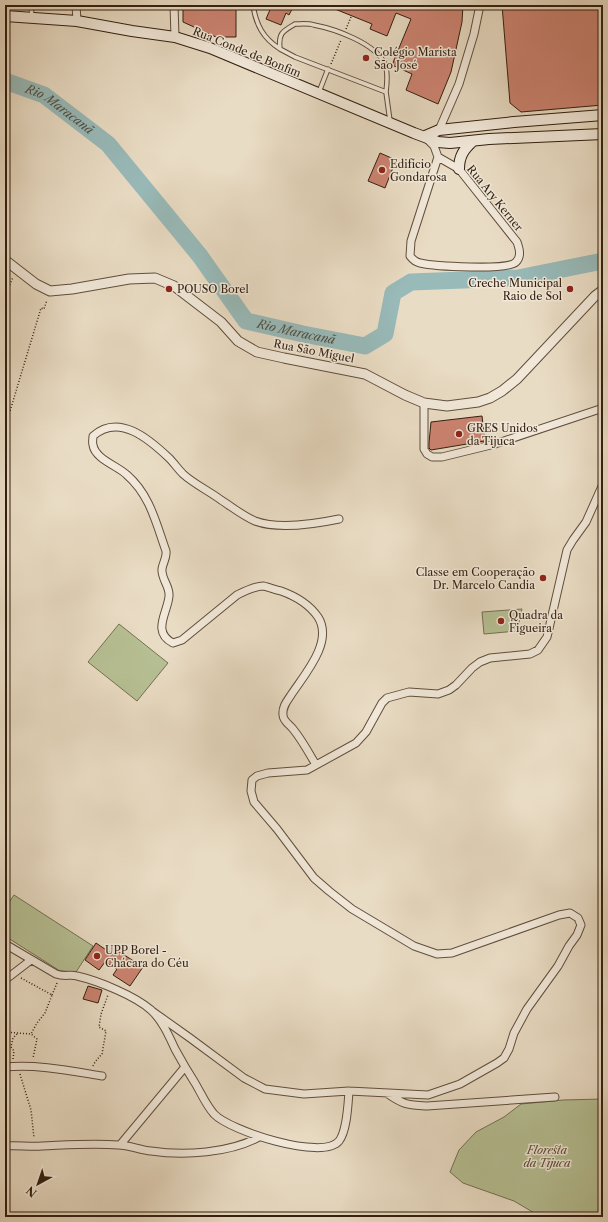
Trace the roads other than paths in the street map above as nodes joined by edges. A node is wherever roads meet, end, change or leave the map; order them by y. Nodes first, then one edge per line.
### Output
1 (31, 5) edge
2 (76, 5) edge
3 (174, 5) edge
4 (253, 5) edge
5 (480, 5) edge
6 (5, 16) edge
7 (33, 18) junction
8 (77, 21) junction
9 (175, 37) junction
10 (280, 49) junction
11 (328, 69) junction
12 (386, 92) junction
13 (318, 93) junction
14 (603, 115) edge
15 (390, 124) junction
16 (439, 130) junction
17 (603, 134) edge
18 (424, 136) junction
19 (473, 141) junction
20 (438, 157) junction
21 (459, 169) junction
22 (5, 260) edge
23 (603, 290) edge
24 (424, 403) junction
25 (603, 408) edge
26 (603, 484) edge
27 (339, 519) dead end
28 (316, 765) junction
29 (5, 944) edge
30 (31, 960) junction
31 (5, 980) edge
32 (152, 1011) junction
33 (12, 1067) edge
34 (185, 1067) junction
35 (102, 1076) dead end
36 (350, 1091) junction
37 (388, 1093) junction
38 (555, 1097) dead end
39 (259, 1137) junction
40 (120, 1144) junction
41 (5, 1146) edge

1 - 7 lane
2 - 8 street
3 - 9 street
4 - 10 lane
5 - 16 street
6 - 7 main road, Rua Conde de Bonfim
7 - 8 main road, Rua Conde de Bonfim
8 - 9 main road, Rua Conde de Bonfim
9 - 13 main road, Rua Conde de Bonfim
10 - 11 lane
10 - 12 lane
11 - 12 lane
11 - 13 lane
12 - 15 lane
13 - 15 main road, Rua Conde de Bonfim
14 - 16 main road
15 - 18 main road, Rua Conde de Bonfim
16 - 18 main road
17 - 19 main road, Rua Conde de Bonfim
18 - 19 main road, Rua Conde de Bonfim
18 - 20 street
19 - 21 main road
20 - 21 street, Rua Ary Kerner
20 - 21 street, Rua Ary Kerner
22 - 24 street, Rua São Miguel
23 - 24 street, Rua São Miguel
24 - 25 street
26 - 28 street
27 - 28 street
28 - 37 street
29 - 30 street
30 - 31 street
30 - 32 street
32 - 34 street
32 - 36 street
33 - 35 street
34 - 39 street
34 - 40 street
36 - 37 street
36 - 39 street
37 - 38 street
39 - 40 street
40 - 41 street

